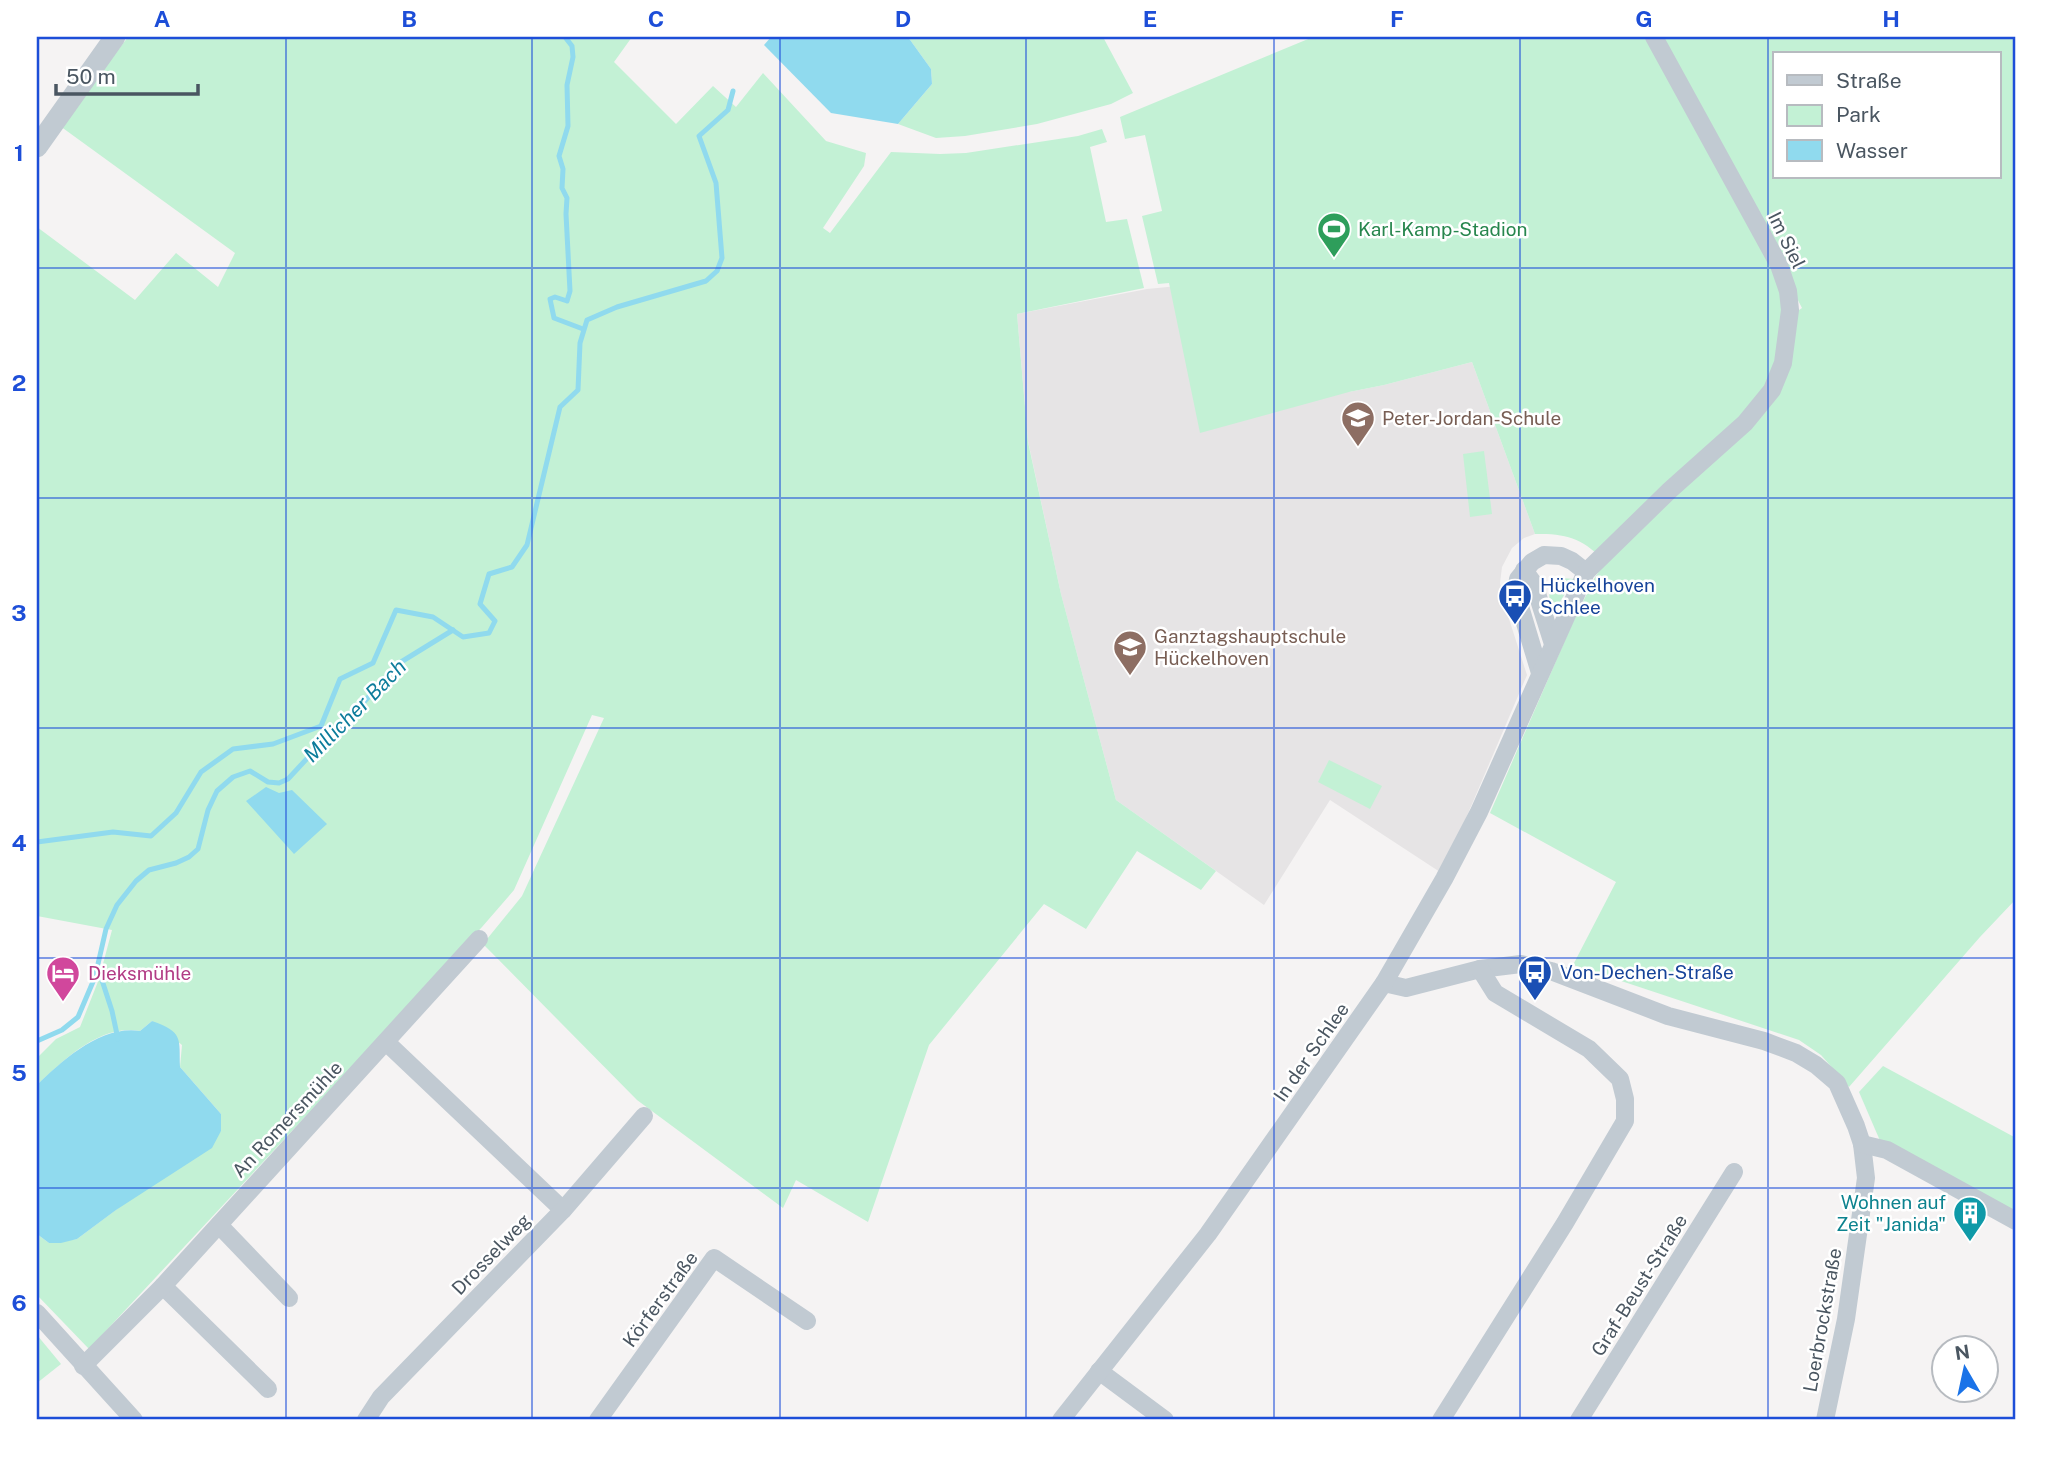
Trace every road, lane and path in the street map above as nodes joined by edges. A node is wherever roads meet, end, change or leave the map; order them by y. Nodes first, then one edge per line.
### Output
1 (115, 37) edge
2 (1654, 37) edge
3 (37, 147) edge
4 (1524, 570) junction
5 (1586, 572) junction
6 (1553, 645) junction
7 (1540, 673) junction
8 (480, 939) dead end
9 (1480, 969) junction
10 (1384, 983) junction
11 (386, 1042) junction
12 (644, 1116) dead end
13 (1862, 1144) junction
14 (1734, 1172) dead end
15 (563, 1210) junction
16 (2016, 1221) edge
17 (219, 1225) junction
18 (163, 1286) junction
19 (289, 1298) dead end
20 (37, 1313) edge
21 (807, 1321) dead end
22 (83, 1366) junction
23 (1100, 1371) junction
24 (268, 1389) dead end
25 (134, 1420) edge
26 (366, 1420) edge
27 (598, 1420) edge
28 (1061, 1420) edge
29 (1166, 1420) edge
30 (1440, 1420) edge
31 (1579, 1420) edge
32 (1825, 1420) edge

1 - 3 street
2 - 5 street, Im Siel
4 - 5 street
4 - 6 street
4 - 7 street
5 - 6 street, In der Schlee
6 - 7 street, In der Schlee
7 - 10 street, In der Schlee
8 - 11 street, An Romersmühle
9 - 10 street, Loerbrockstraße
9 - 13 street, Loerbrockstraße
9 - 30 street
10 - 23 street, In der Schlee
11 - 15 street
11 - 17 street, An Romersmühle
12 - 15 street, Drosselweg
13 - 16 street
13 - 32 street, Loerbrockstraße
14 - 31 street, Graf-Beust-Straße
15 - 26 street, Drosselweg
17 - 18 street, An Romersmühle
17 - 19 street
18 - 22 street, An Romersmühle
18 - 24 street
20 - 22 street
21 - 27 street, Körferstraße
22 - 25 street
23 - 28 street, In der Schlee
23 - 29 street

